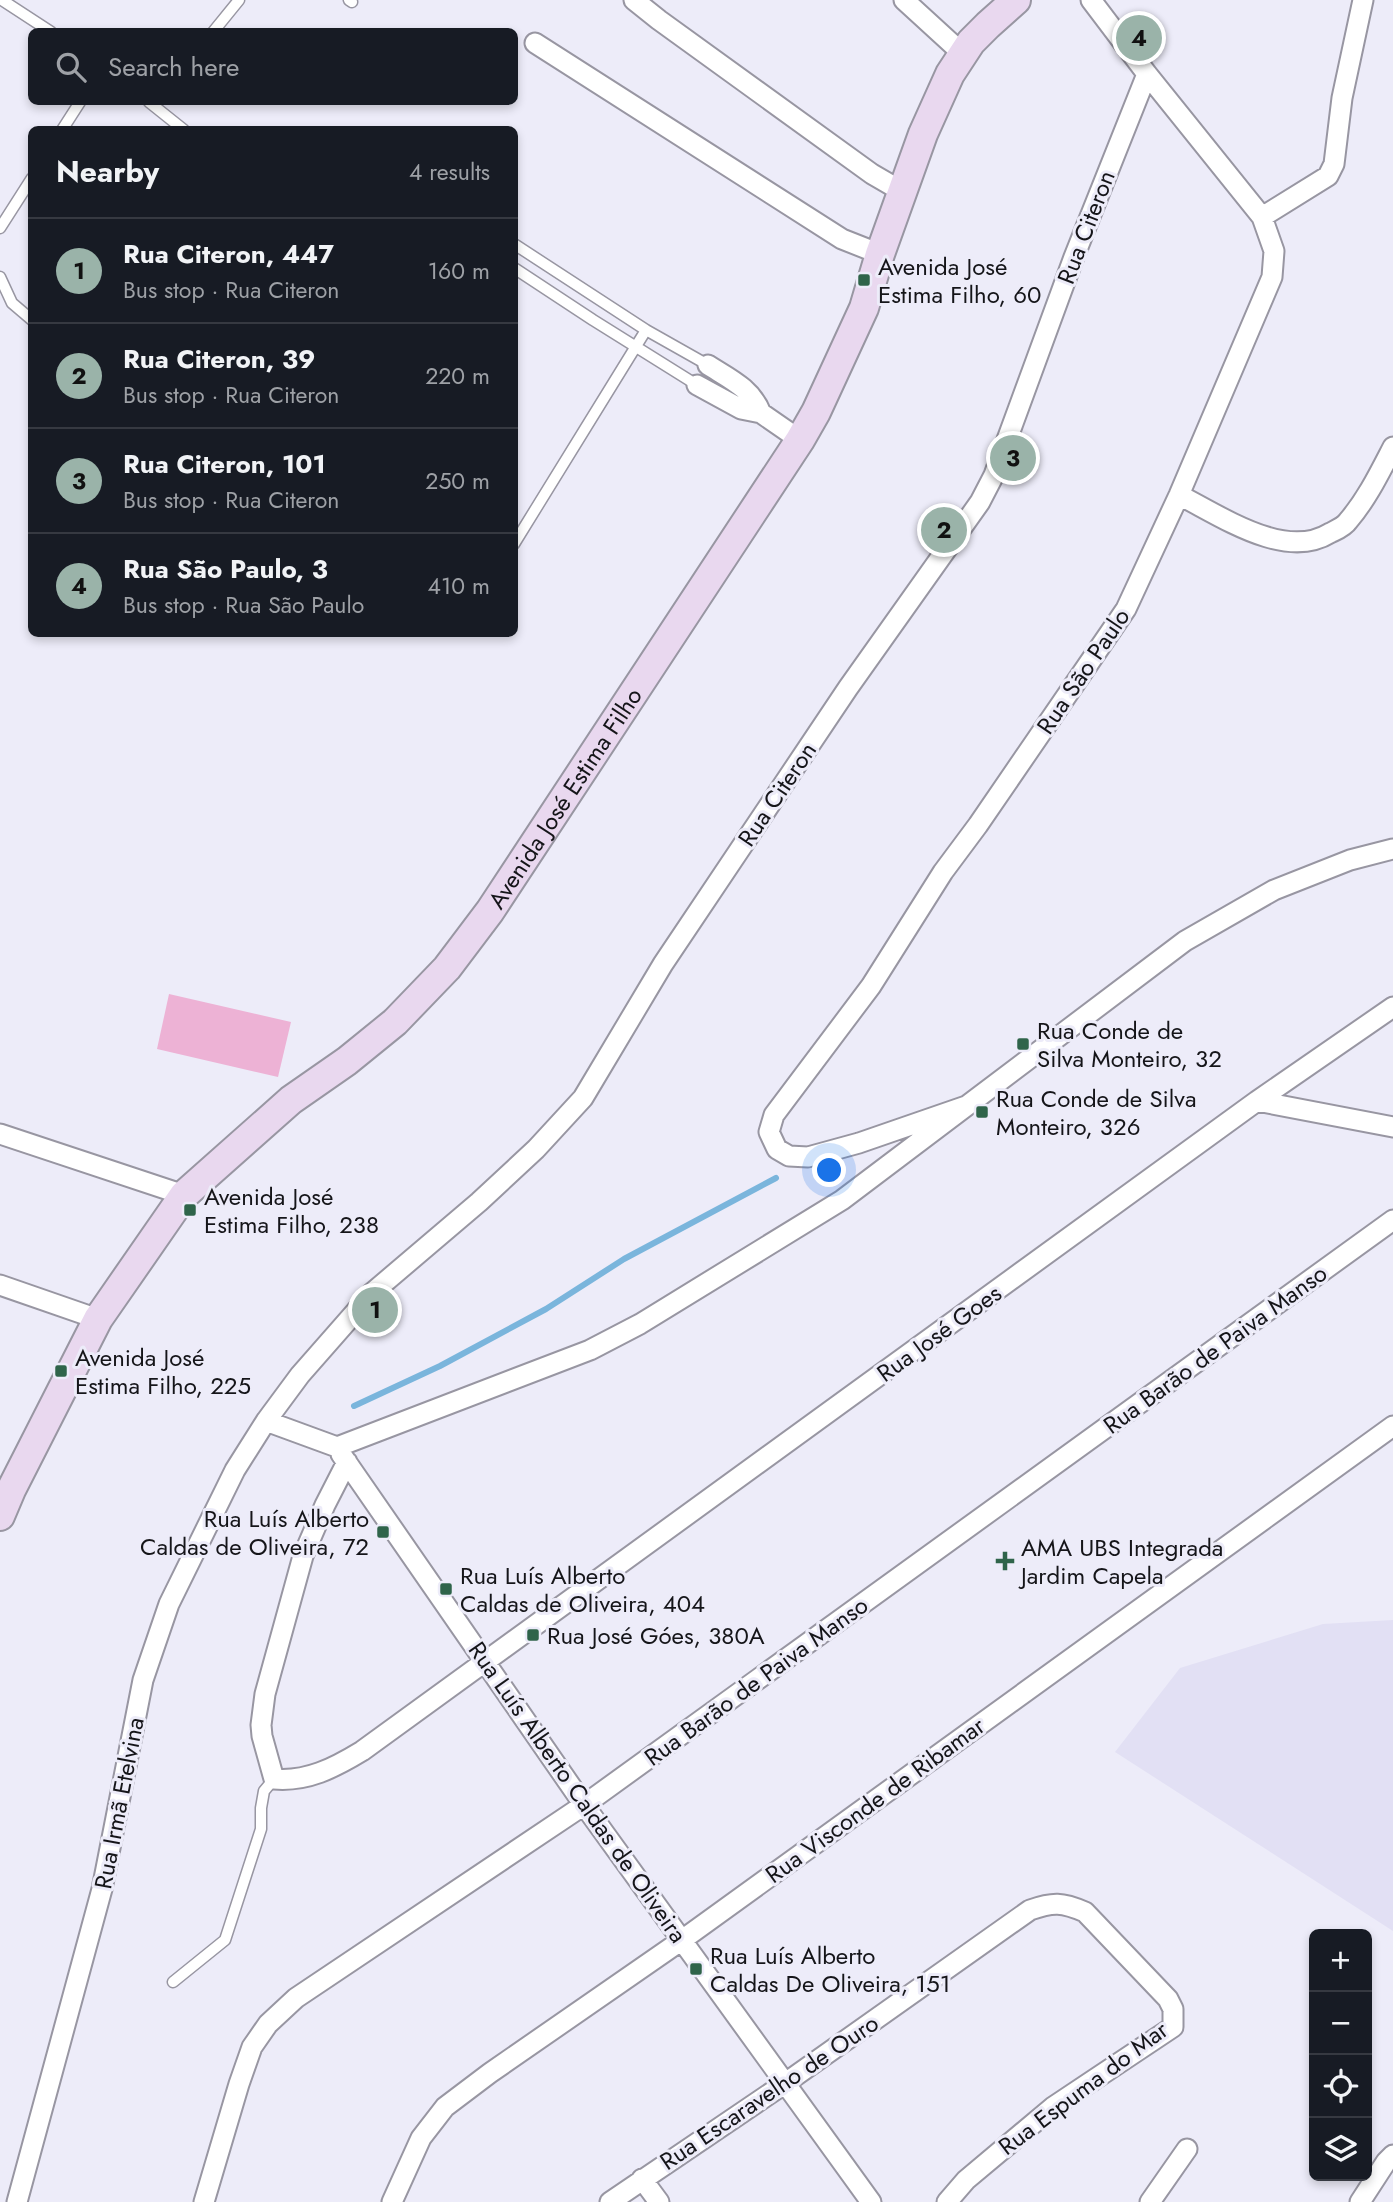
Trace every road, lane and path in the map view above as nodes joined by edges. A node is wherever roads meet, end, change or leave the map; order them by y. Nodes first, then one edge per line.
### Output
1 (2, 0) edge
2 (239, 0) edge
3 (634, 0) edge
4 (904, 0) edge
5 (1016, 0) edge
6 (1091, 0) edge
7 (1363, 0) edge
8 (45, 28) edge
9 (216, 28) edge
10 (535, 43) dead end
11 (962, 54) junction
12 (1147, 75) junction
13 (78, 105) edge
14 (155, 105) edge
15 (65, 126) edge
16 (179, 126) edge
17 (28, 184) edge
18 (903, 192) junction
19 (1262, 217) junction
20 (0, 228) edge
21 (518, 248) edge
22 (880, 254) junction
23 (518, 271) edge
24 (0, 277) edge
25 (28, 317) edge
26 (646, 330) junction
27 (636, 348) junction
28 (708, 365) joint
29 (697, 385) joint
30 (761, 413) junction
31 (800, 440) junction
32 (1393, 447) edge
33 (1179, 495) junction
34 (518, 538) edge
35 (1393, 849) edge
36 (1393, 1007) edge
37 (1257, 1101) junction
38 (965, 1106) junction
39 (1393, 1127) edge
40 (0, 1134) edge
41 (184, 1195) junction
42 (1393, 1220) edge
43 (0, 1286) edge
44 (97, 1319) junction
45 (266, 1422) junction
46 (1393, 1426) edge
47 (342, 1455) junction
48 (5, 1487) edge
49 (0, 1516) edge
50 (486, 1662) junction
51 (274, 1779) junction
52 (584, 1805) junction
53 (1030, 1910) joint
54 (682, 1940) junction
55 (173, 1982) dead end
56 (784, 2084) junction
57 (1187, 2149) dead end
58 (1393, 2155) edge
59 (642, 2179) junction
60 (17, 2202) edge
61 (204, 2202) edge
62 (391, 2202) edge
63 (610, 2202) edge
64 (659, 2202) edge
65 (871, 2202) edge
66 (947, 2202) edge
67 (1150, 2202) edge
68 (1360, 2202) edge

1 - 8 lane
2 - 9 lane
3 - 18 street
4 - 11 street
5 - 11 street, Avenida José Estima Filho
6 - 12 street, Rua São Paulo
7 - 19 street
10 - 22 street
11 - 18 street, Avenida José Estima Filho
12 - 19 street, Rua São Paulo
12 - 45 street, Rua Citeron
13 - 15 lane
14 - 16 lane
17 - 20 lane
18 - 22 street, Avenida José Estima Filho
19 - 33 street, Rua São Paulo
21 - 26 lane
22 - 31 street, Avenida José Estima Filho
23 - 27 lane
24 - 25 lane
26 - 27 lane
26 - 28 lane
27 - 29 lane
27 - 34 lane
28 - 30 street
29 - 30 street
30 - 31 street
31 - 41 street, Avenida José Estima Filho
32 - 33 street
33 - 38 street, Rua São Paulo
35 - 38 street
36 - 37 street, Rua José Goes
37 - 39 street
37 - 50 street, Rua José Goes
38 - 47 street
40 - 41 street
41 - 44 street, Avenida José Estima Filho
42 - 52 street, Rua Barão de Paiva Manso
43 - 44 street
44 - 48 street, Avenida José Estima Filho
45 - 47 street
45 - 60 street, Rua Irmã Etelvina
46 - 54 street, Rua Visconde de Ribamar
47 - 50 street, Rua Luís Alberto Caldas de Oliveira
47 - 51 street
48 - 49 street, Avenida José Estima Filho
50 - 51 street, Rua José Goes
50 - 52 street, Rua Luís Alberto Caldas de Oliveira
51 - 55 lane
52 - 54 street, Rua Luís Alberto Caldas de Oliveira
52 - 61 street, Rua Barão de Paiva Manso
53 - 56 street, Rua Escaravelho de Ouro
53 - 66 street, Rua Espuma do Mar
54 - 56 street, Rua Luís Alberto Caldas de Oliveira
54 - 62 street, Rua Visconde de Ribamar
56 - 59 street, Rua Escaravelho de Ouro
56 - 65 street, Rua Luís Alberto Caldas de Oliveira
57 - 67 street
58 - 68 street
59 - 63 street, Rua Escaravelho de Ouro
59 - 64 street

